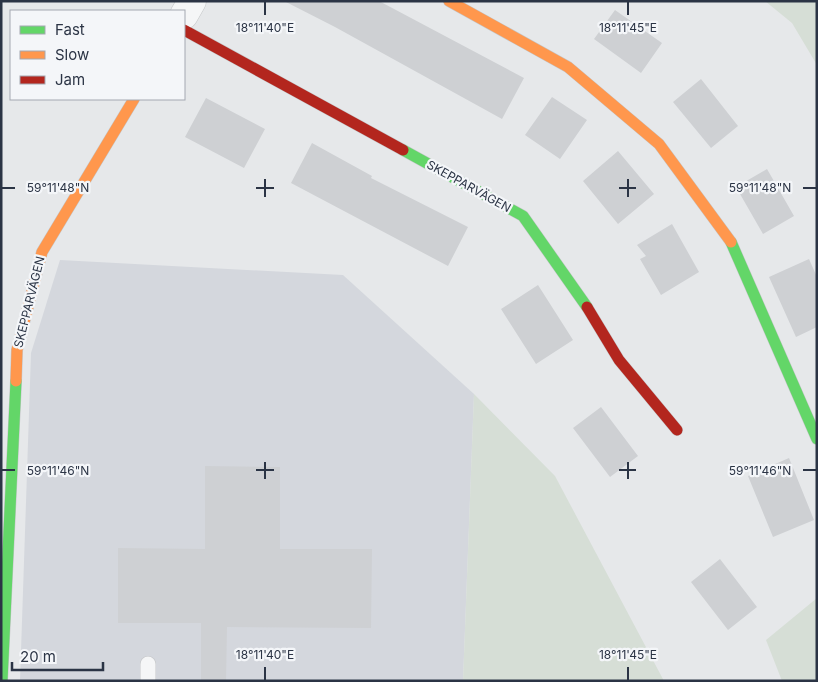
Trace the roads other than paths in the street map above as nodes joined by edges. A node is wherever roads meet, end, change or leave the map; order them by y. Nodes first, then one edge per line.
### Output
1 (192, 1) edge
2 (449, 1) edge
3 (185, 13) edge
4 (185, 31) edge
5 (133, 100) edge
6 (676, 430) dead end
7 (817, 439) edge
8 (148, 664) dead end
9 (2, 681) edge
10 (148, 681) edge

1 - 3 street
2 - 7 street
4 - 6 street, SKEPPARVÄGEN
5 - 9 street, SKEPPARVÄGEN
8 - 10 lane

